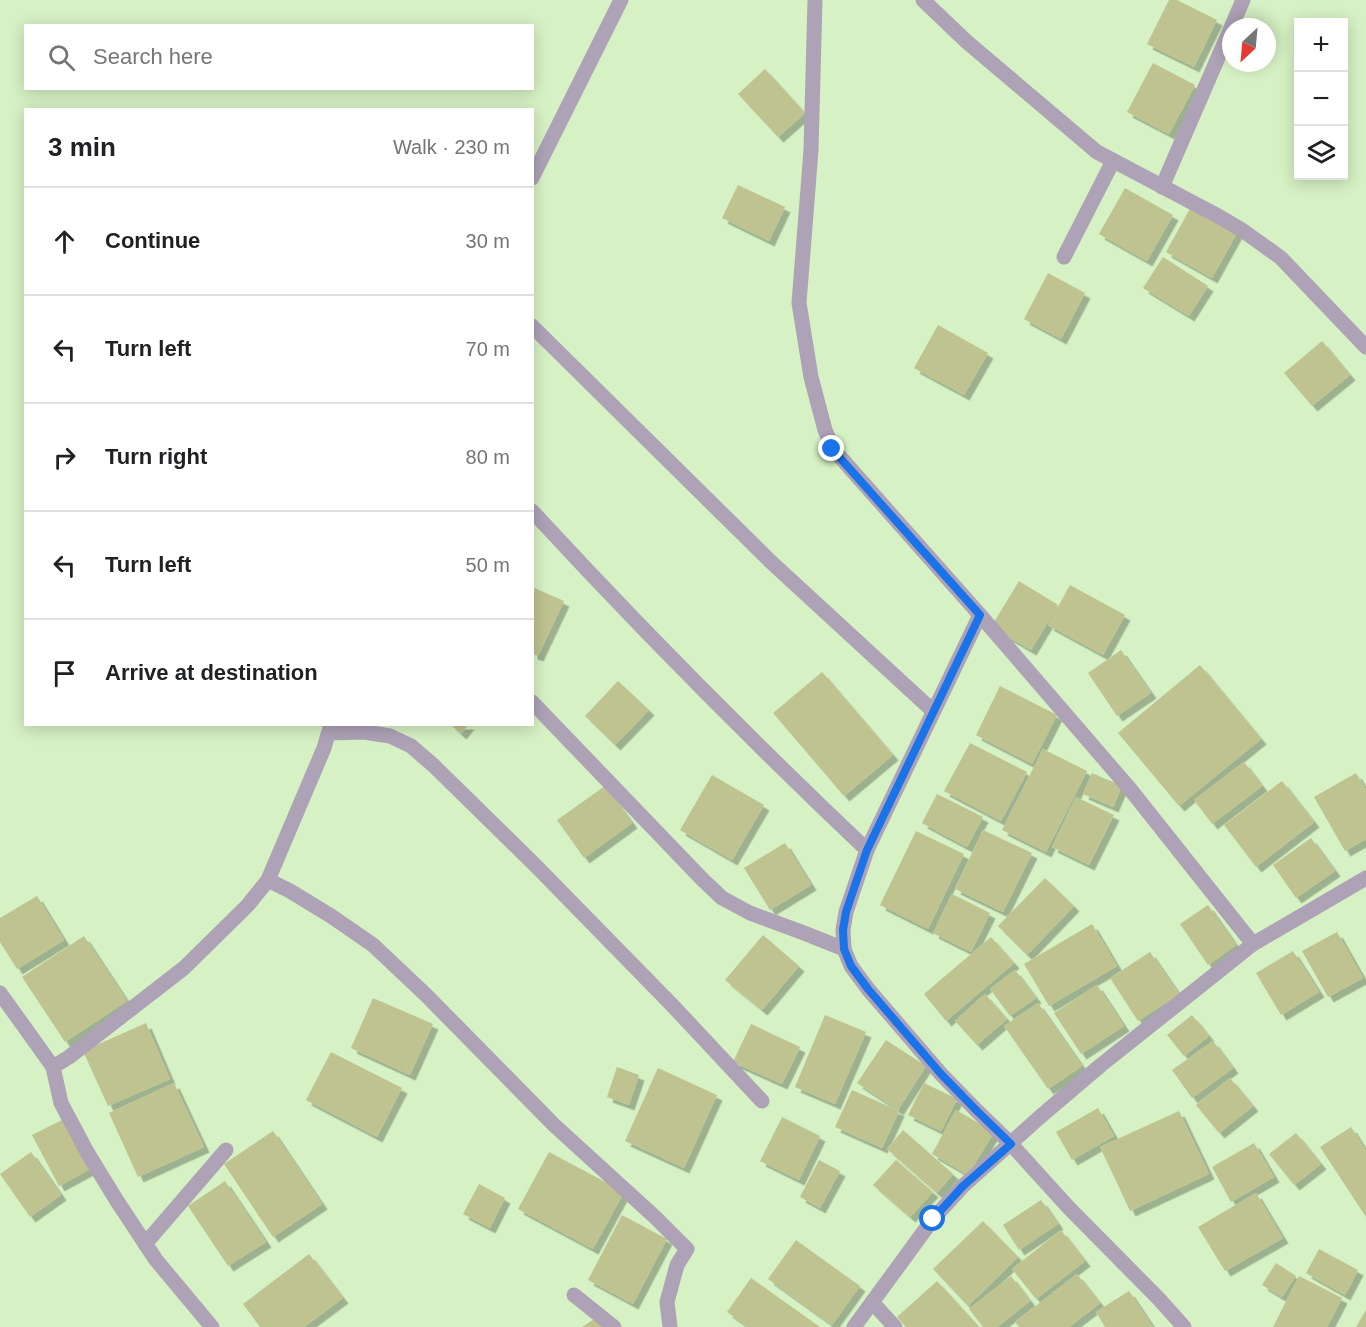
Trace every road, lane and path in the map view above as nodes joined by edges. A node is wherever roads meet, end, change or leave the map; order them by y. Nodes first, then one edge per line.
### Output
1 (621, 0) edge
2 (815, 0) edge
3 (923, 0) edge
4 (1243, 0) edge
5 (1113, 161) junction
6 (534, 173) edge
7 (1162, 187) junction
8 (1064, 257) dead end
9 (534, 328) edge
10 (1366, 347) edge
11 (534, 513) edge
12 (980, 615) junction
13 (534, 704) edge
14 (933, 711) junction
15 (330, 729) edge
16 (867, 850) junction
17 (1366, 878) edge
18 (268, 880) junction
19 (1253, 945) junction
20 (844, 949) junction
21 (0, 993) edge
22 (53, 1067) junction
23 (762, 1101) dead end
24 (1011, 1144) junction
25 (226, 1150) dead end
26 (145, 1244) junction
27 (574, 1295) dead end
28 (873, 1302) junction
29 (212, 1327) edge
30 (614, 1327) edge
31 (670, 1327) edge
32 (854, 1327) edge
33 (895, 1327) edge
34 (1184, 1327) edge

1 - 6 street
2 - 12 street
3 - 5 street
4 - 7 street
5 - 7 street
5 - 8 street
7 - 10 street
9 - 14 street
11 - 16 street
12 - 14 street
12 - 19 street
13 - 20 street
14 - 16 street
15 - 18 street
15 - 23 street
16 - 20 street
17 - 19 street
18 - 22 street
18 - 31 street
19 - 24 street
20 - 24 street
21 - 22 street
22 - 26 street
24 - 28 street
24 - 34 street
25 - 26 street
26 - 29 street
27 - 30 street
28 - 32 street
28 - 33 street

